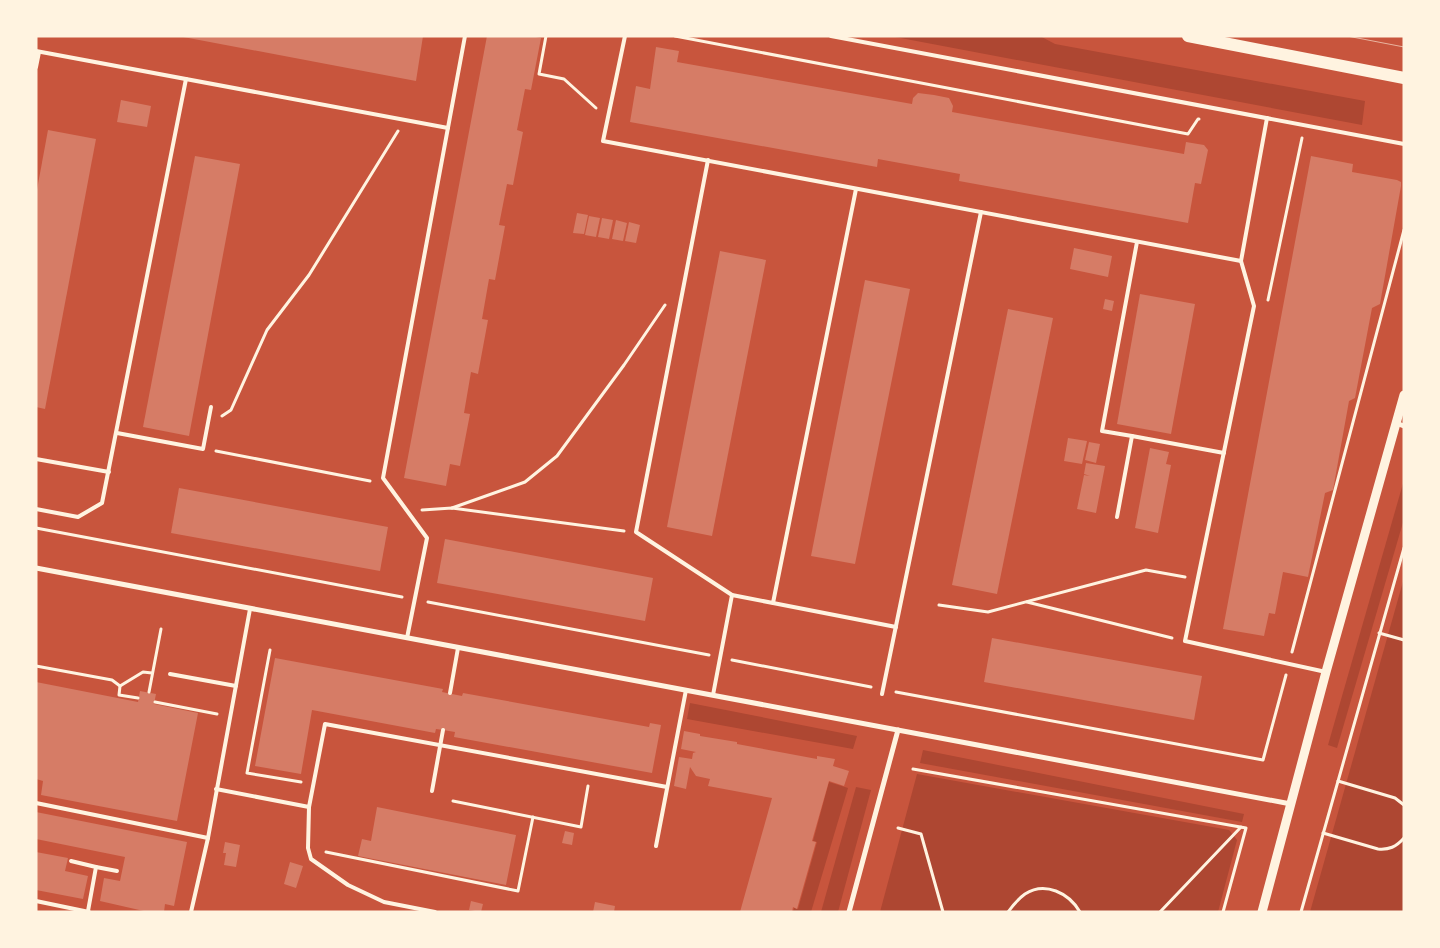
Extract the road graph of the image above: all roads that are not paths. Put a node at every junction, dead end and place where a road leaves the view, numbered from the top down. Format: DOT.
graph roads {
  1 [pos="465,36"];
  2 [pos="625,36"];
  3 [pos="832,36"];
  4 [pos="1188,36"];
  5 [pos="38,52"];
  6 [pos="36,67"];
  7 [pos="1404,78"];
  8 [pos="186,79"];
  9 [pos="1267,118"];
  10 [pos="448,128"];
  11 [pos="1404,144"];
  12 [pos="708,160"];
  13 [pos="856,189"];
  14 [pos="980,212"];
  15 [pos="1137,242"];
  16 [pos="1241,261"];
  17 [pos="1404,395"];
  18 [pos="211,407"];
  19 [pos="1400,425"];
  20 [pos="116,434"];
  21 [pos="1132,436"];
  22 [pos="1224,453"];
  23 [pos="36,459"];
  24 [pos="108,472"];
  25 [pos="36,509"];
  26 [pos="1117,517"];
  27 [pos="36,568"];
  28 [pos="732,595"];
  29 [pos="773,603"];
  30 [pos="250,608"];
  31 [pos="896,627"];
  32 [pos="408,638"];
  33 [pos="458,648"];
  34 [pos="1326,672"];
  35 [pos="170,674"];
  36 [pos="236,686"];
  37 [pos="686,690"];
  38 [pos="450,693"];
  39 [pos="882,694"];
  40 [pos="713,695"];
  41 [pos="443,730"];
  42 [pos="898,730"];
  43 [pos="440,746"];
  44 [pos="667,787"];
  45 [pos="216,789"];
  46 [pos="432,791"];
  47 [pos="36,803"];
  48 [pos="1291,804"];
  49 [pos="309,807"];
  50 [pos="208,838"];
  51 [pos="656,846"];
  52 [pos="71,861"];
  53 [pos="96,866"];
  54 [pos="117,871"];
  55 [pos="36,901"];
  56 [pos="89,912"];
  57 [pos="191,912"];
  58 [pos="435,912"];
  59 [pos="849,912"];
  60 [pos="1262,912"];
  1 -- 10 [label="lane"];
  2 -- 12 [label="lane"];
  3 -- 9 [label="lane"];
  4 -- 7 [label="main road"];
  5 -- 6 [label="lane"];
  5 -- 8 [label="lane"];
  8 -- 10 [label="lane"];
  8 -- 20 [label="lane"];
  9 -- 11 [label="lane"];
  9 -- 16 [label="lane"];
  10 -- 32 [label="lane"];
  12 -- 13 [label="lane"];
  12 -- 28 [label="lane"];
  13 -- 14 [label="lane"];
  13 -- 29 [label="lane"];
  14 -- 15 [label="lane"];
  14 -- 31 [label="lane"];
  15 -- 16 [label="lane"];
  15 -- 21 [label="lane"];
  16 -- 22 [label="lane"];
  17 -- 19 [label="street"];
  18 -- 20 [label="lane"];
  19 -- 34 [label="street"];
  20 -- 24 [label="lane"];
  21 -- 22 [label="lane"];
  21 -- 26 [label="lane"];
  22 -- 34 [label="lane"];
  23 -- 24 [label="lane"];
  24 -- 25 [label="lane"];
  27 -- 30 [label="street"];
  28 -- 29 [label="lane"];
  28 -- 40 [label="lane"];
  29 -- 31 [label="lane"];
  30 -- 32 [label="street"];
  30 -- 36 [label="lane"];
  31 -- 39 [label="lane"];
  32 -- 33 [label="street"];
  33 -- 37 [label="street"];
  33 -- 38 [label="lane"];
  34 -- 48 [label="street"];
  35 -- 36 [label="lane"];
  36 -- 45 [label="lane"];
  37 -- 40 [label="street"];
  37 -- 44 [label="lane"];
  40 -- 42 [label="street"];
  41 -- 43 [label="lane"];
  42 -- 48 [label="street"];
  42 -- 59 [label="street"];
  43 -- 44 [label="lane"];
  43 -- 46 [label="lane"];
  43 -- 49 [label="lane"];
  44 -- 51 [label="lane"];
  45 -- 49 [label="lane"];
  45 -- 50 [label="lane"];
  47 -- 50 [label="lane"];
  48 -- 60 [label="street"];
  49 -- 58 [label="lane"];
  50 -- 57 [label="lane"];
  52 -- 53 [label="lane"];
  53 -- 54 [label="lane"];
  53 -- 56 [label="lane"];
  55 -- 56 [label="lane"];
}
